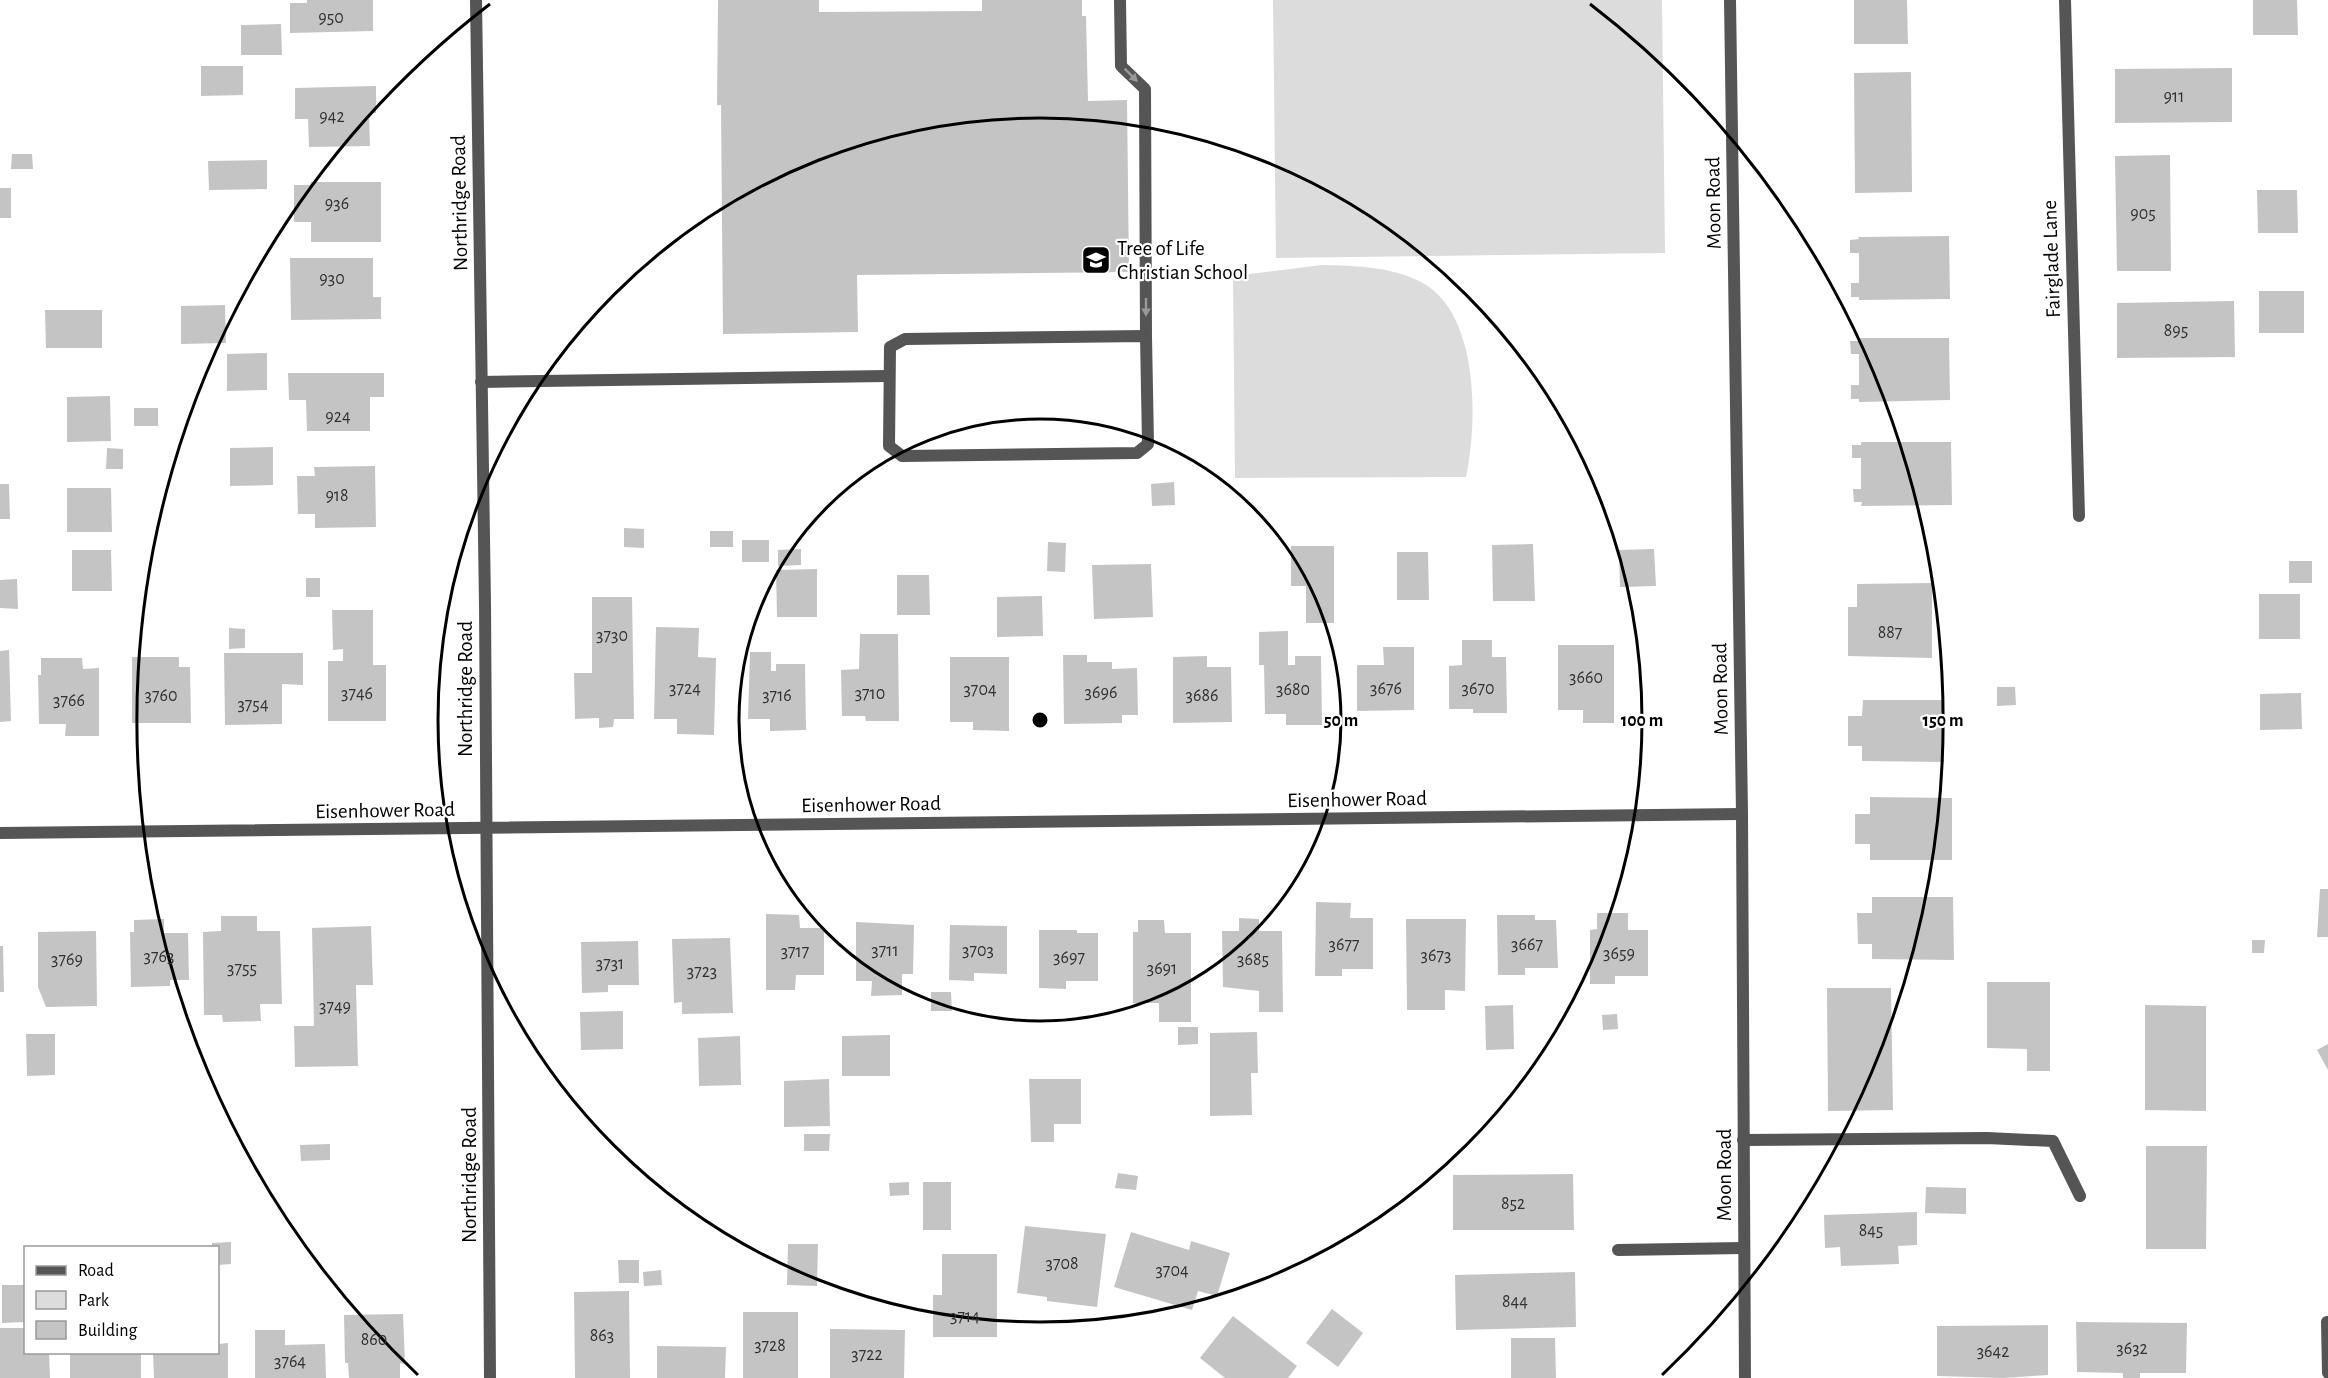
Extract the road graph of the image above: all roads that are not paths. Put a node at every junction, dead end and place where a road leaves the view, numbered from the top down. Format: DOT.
graph roads {
  1 [pos="476,0"];
  2 [pos="1120,0"];
  3 [pos="1730,0"];
  4 [pos="2065,0"];
  5 [pos="1146,336"];
  6 [pos="888,376"];
  7 [pos="481,382"];
  8 [pos="2079,516"];
  9 [pos="1742,814"];
  10 [pos="484,828"];
  11 [pos="0,833"];
  12 [pos="1743,1140"];
  13 [pos="2080,1196"];
  14 [pos="1743,1248"];
  15 [pos="1618,1250"];
  16 [pos="2327,1322"];
  17 [pos="2328,1373"];
  18 [pos="490,1378"];
  19 [pos="1745,1378"];
  1 -- 7 [label="street, Northridge Road"];
  2 -- 5 [label="street, one-way"];
  3 -- 9 [label="street, Moon Road"];
  4 -- 8 [label="street, Fairglade Lane"];
  5 -- 6 [label="street"];
  5 -- 6 [label="street"];
  6 -- 7 [label="street"];
  7 -- 10 [label="street, Northridge Road"];
  9 -- 10 [label="street, Eisenhower Road"];
  9 -- 12 [label="street, Moon Road"];
  10 -- 11 [label="street, Eisenhower Road"];
  10 -- 18 [label="street, Northridge Road"];
  12 -- 13 [label="street"];
  12 -- 14 [label="street, Moon Road"];
  14 -- 15 [label="street"];
  14 -- 19 [label="street, Moon Road"];
  16 -- 17 [label="street"];
}
